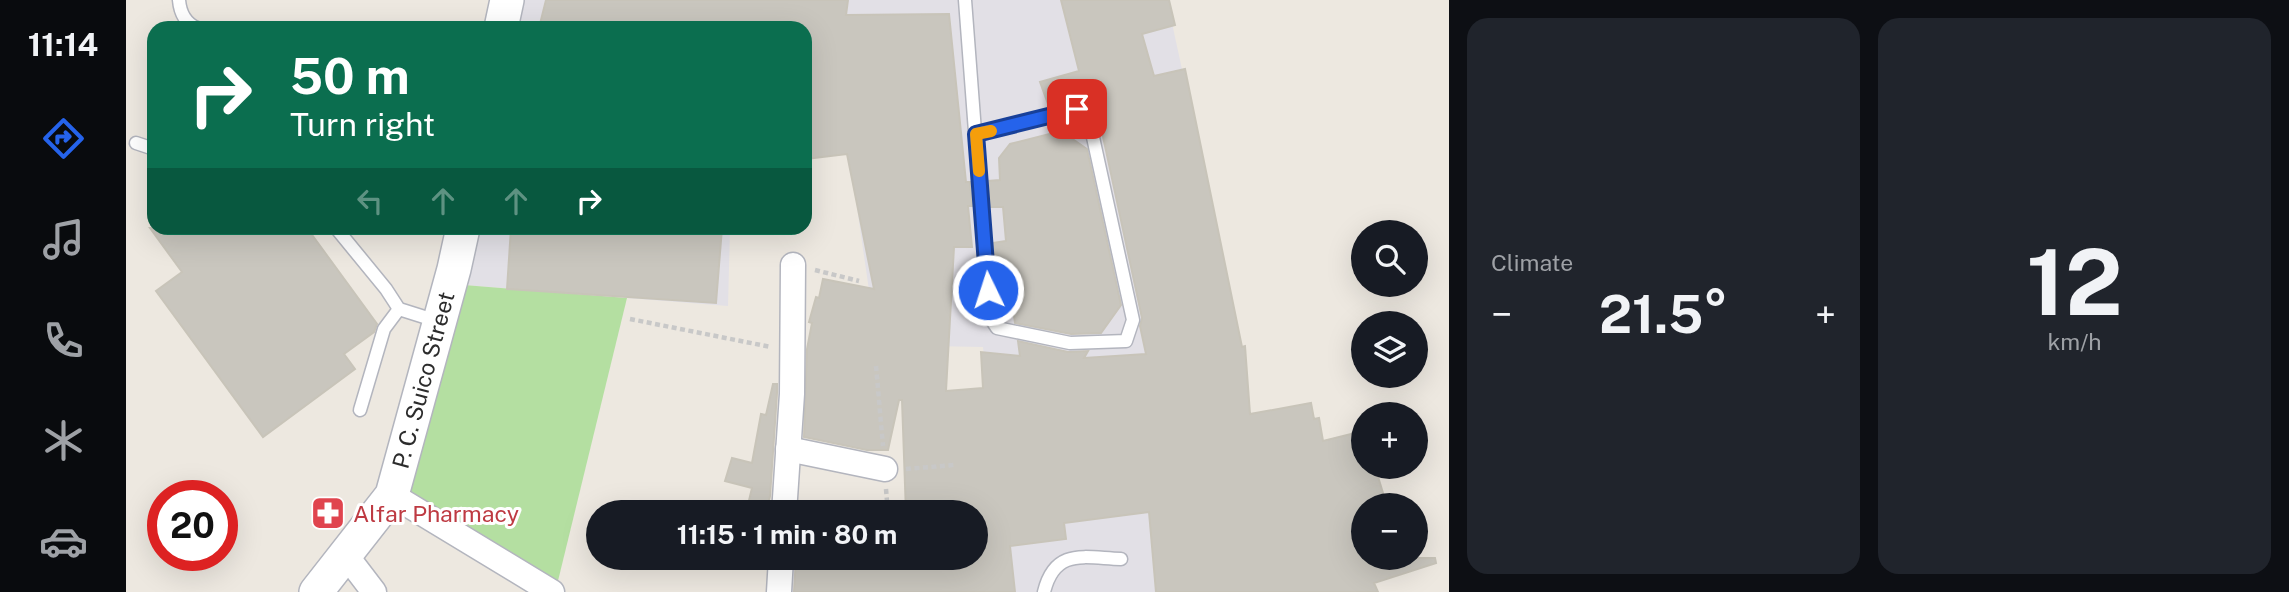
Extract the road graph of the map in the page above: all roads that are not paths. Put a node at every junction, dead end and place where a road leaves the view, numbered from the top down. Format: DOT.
graph roads {
  1 [pos="179,0"];
  2 [pos="506,0"];
  3 [pos="965,0"];
  4 [pos="188,21"];
  5 [pos="502,21"];
  6 [pos="976,134"];
  7 [pos="136,143"];
  8 [pos="147,147"];
  9 [pos="343,235"];
  10 [pos="461,235"];
  11 [pos="793,265"];
  12 [pos="399,309"];
  13 [pos="439,322"];
  14 [pos="360,410"];
  15 [pos="788,449"];
  16 [pos="885,469"];
  17 [pos="392,495"];
  18 [pos="785,500"];
  19 [pos="345,554"];
  20 [pos="1121,559"];
  21 [pos="780,570"];
  22 [pos="316,592"];
  23 [pos="374,592"];
  24 [pos="552,592"];
  25 [pos="779,592"];
  26 [pos="1044,592"];
  1 -- 4 [label="lane"];
  2 -- 5 [label="street"];
  3 -- 6 [label="lane"];
  6 -- 6 [label="lane"];
  7 -- 8 [label="lane"];
  9 -- 12 [label="lane"];
  10 -- 13 [label="street, P. C. Suico Street"];
  11 -- 15 [label="street"];
  12 -- 13 [label="lane"];
  12 -- 14 [label="lane"];
  13 -- 17 [label="street, P. C. Suico Street"];
  15 -- 16 [label="street"];
  15 -- 18 [label="street"];
  17 -- 19 [label="street, P. C. Suico Street"];
  17 -- 24 [label="street"];
  19 -- 22 [label="street, P. C. Suico Street"];
  19 -- 23 [label="street"];
  20 -- 26 [label="lane"];
  21 -- 25 [label="street"];
}
